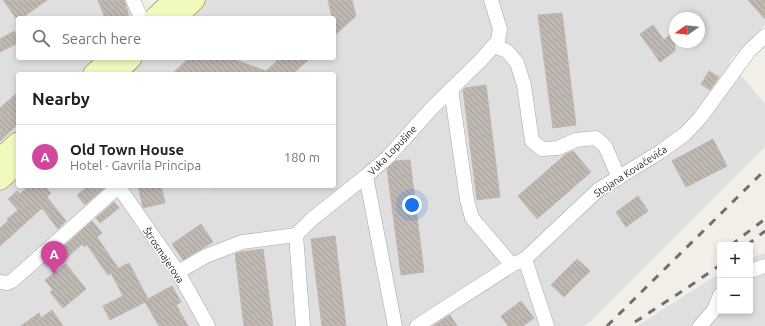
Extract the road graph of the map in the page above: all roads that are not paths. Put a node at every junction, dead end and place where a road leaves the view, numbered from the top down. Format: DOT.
graph roads {
  1 [pos="133,0"];
  2 [pos="173,0"];
  3 [pos="195,0"];
  4 [pos="491,0"];
  5 [pos="140,16"];
  6 [pos="156,16"];
  7 [pos="178,16"];
  8 [pos="765,36"];
  9 [pos="493,46"];
  10 [pos="109,60"];
  11 [pos="130,60"];
  12 [pos="95,72"];
  13 [pos="117,72"];
  14 [pos="451,89"];
  15 [pos="16,144"];
  16 [pos="0,158"];
  17 [pos="16,166"];
  18 [pos="366,176"];
  19 [pos="619,178"];
  20 [pos="0,180"];
  21 [pos="116,188"];
  22 [pos="119,188"];
  23 [pos="296,235"];
  24 [pos="519,262"];
  25 [pos="765,266"];
  26 [pos="753,271"];
  27 [pos="178,272"];
  28 [pos="0,282"];
  29 [pos="717,303"];
  30 [pos="208,326"];
  31 [pos="303,326"];
  32 [pos="395,326"];
  33 [pos="417,326"];
  34 [pos="547,326"];
  35 [pos="700,326"];
  1 -- 5 [label="street"];
  2 -- 6 [label="main road"];
  3 -- 7 [label="main road"];
  4 -- 9 [label="street, Vuka Lopušine"];
  8 -- 19 [label="street, Stojana Kovačevića"];
  9 -- 14 [label="street, Vuka Lopušine"];
  9 -- 19 [label="street"];
  10 -- 12 [label="main road"];
  11 -- 13 [label="main road"];
  14 -- 18 [label="street, Vuka Lopušine"];
  14 -- 24 [label="street"];
  15 -- 16 [label="main road"];
  17 -- 20 [label="main road"];
  18 -- 23 [label="street, Vuka Lopušine"];
  18 -- 32 [label="street"];
  19 -- 24 [label="street, Stojana Kovačevića"];
  21 -- 28 [label="street"];
  22 -- 27 [label="street, Štrosmajerova"];
  23 -- 27 [label="street"];
  23 -- 31 [label="street"];
  24 -- 33 [label="street, Stojana Kovačevića"];
  24 -- 34 [label="street"];
  25 -- 26 [label="street"];
  27 -- 30 [label="street, Štrosmajerova"];
  29 -- 35 [label="street"];
}
